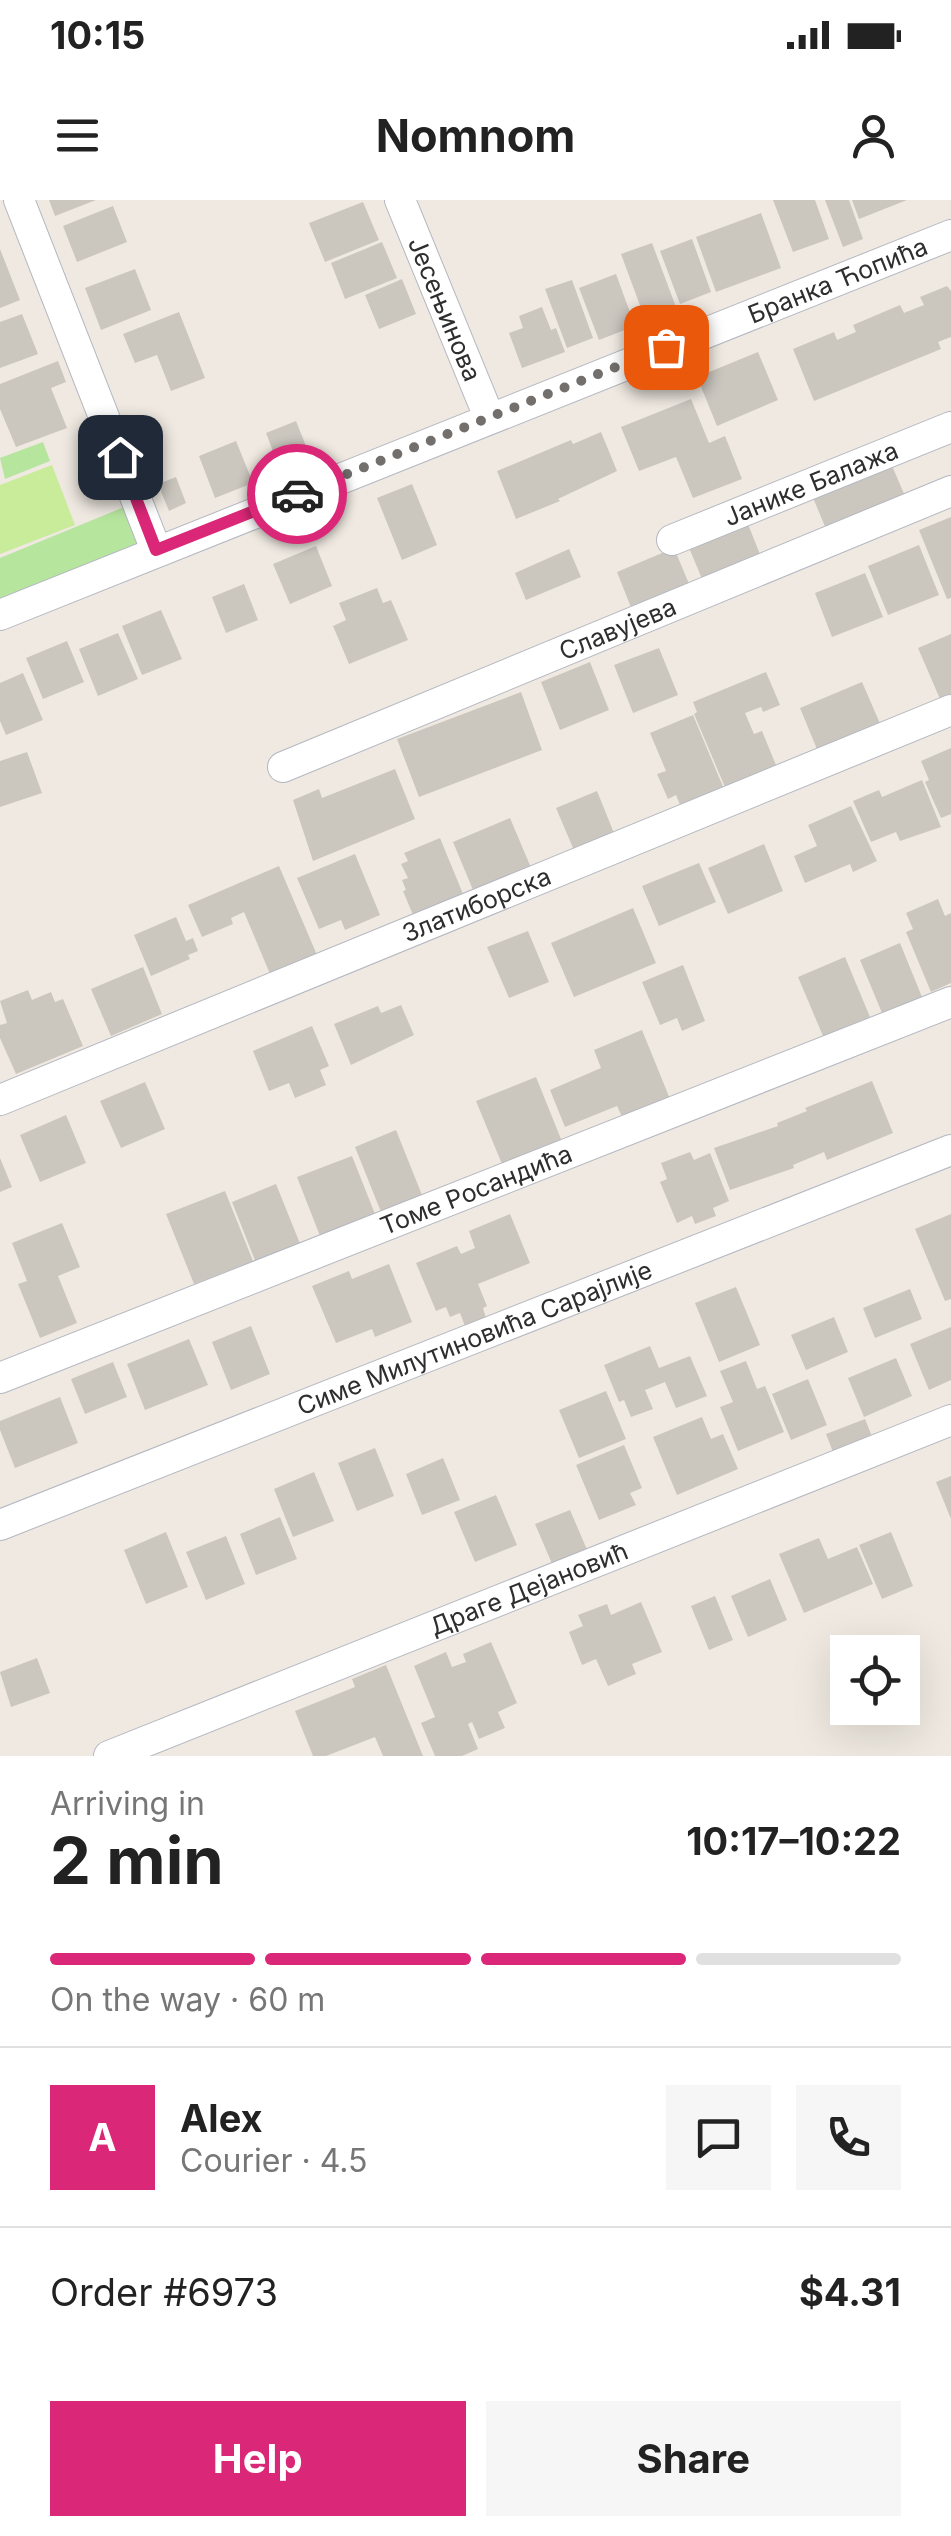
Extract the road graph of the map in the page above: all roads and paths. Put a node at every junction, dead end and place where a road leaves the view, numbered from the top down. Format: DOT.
graph roads {
  1 [pos="19,200"];
  2 [pos="400,200"];
  3 [pos="951,236"];
  4 [pos="489,417"];
  5 [pos="951,427"];
  6 [pos="951,491"];
  7 [pos="672,540"];
  8 [pos="156,550"];
  9 [pos="0,615"];
  10 [pos="951,710"];
  11 [pos="284,766"];
  12 [pos="951,1002"];
  13 [pos="0,1100"];
  14 [pos="951,1150"];
  15 [pos="0,1378"];
  16 [pos="951,1420"];
  17 [pos="0,1525"];
  18 [pos="110,1756"];
  1 -- 8 [label="street"];
  2 -- 4 [label="street, Јесењинова"];
  3 -- 4 [label="street, Бранка Ћопића"];
  4 -- 8 [label="street, Бранка Ћопића"];
  5 -- 7 [label="street, Јанике Балажа"];
  6 -- 11 [label="street, Славујева"];
  8 -- 9 [label="street, Бранка Ћопића"];
  10 -- 13 [label="street, Златиборска"];
  12 -- 15 [label="street, Томе Росандића"];
  14 -- 17 [label="street, Симе Милутиновића Сарајлије"];
  16 -- 18 [label="street, Драге Дејановић"];
}
